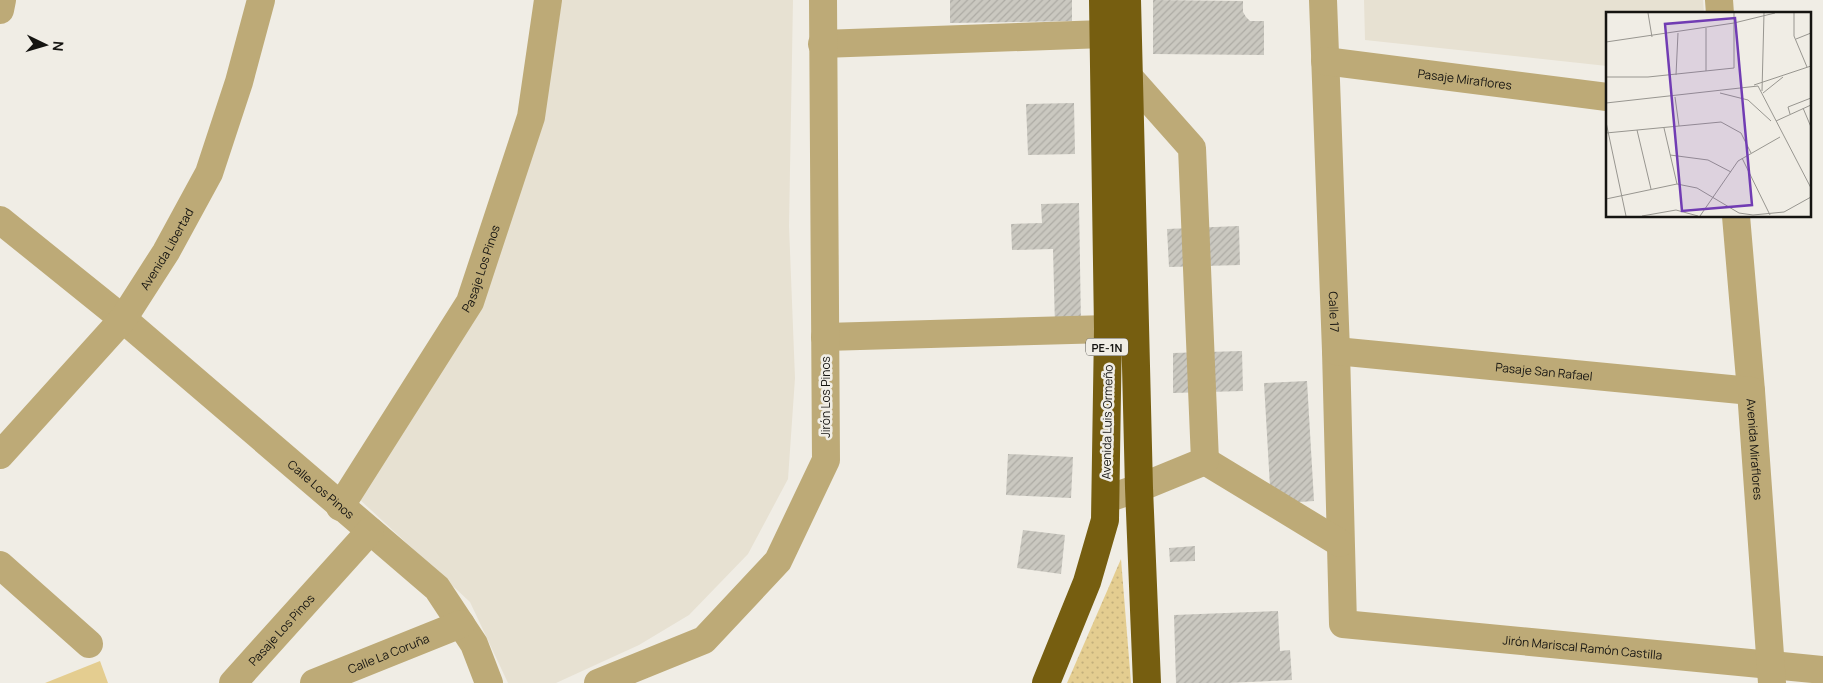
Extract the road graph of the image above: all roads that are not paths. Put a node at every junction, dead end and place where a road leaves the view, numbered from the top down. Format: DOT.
graph roads {
  1 [pos="2,0"];
  2 [pos="261,0"];
  3 [pos="548,0"];
  4 [pos="823,0"];
  5 [pos="1103,0"];
  6 [pos="1127,0"];
  7 [pos="1323,0"];
  8 [pos="0,10"];
  9 [pos="1104,34"];
  10 [pos="822,44"];
  11 [pos="1325,61"];
  12 [pos="1117,77"];
  13 [pos="1606,97"];
  14 [pos="1736,218"];
  15 [pos="0,220"];
  16 [pos="123,319"];
  17 [pos="1108,329"];
  18 [pos="825,336"];
  19 [pos="1336,351"];
  20 [pos="1751,391"];
  21 [pos="0,455"];
  22 [pos="1205,461"];
  23 [pos="1139,488"];
  24 [pos="1106,499"];
  25 [pos="340,506"];
  26 [pos="370,531"];
  27 [pos="1340,543"];
  28 [pos="0,565"];
  29 [pos="461,624"];
  30 [pos="1343,624"];
  31 [pos="89,644"];
  32 [pos="1823,670"];
  33 [pos="1771,675"];
  34 [pos="234,683"];
  35 [pos="314,683"];
  36 [pos="490,683"];
  37 [pos="598,683"];
  38 [pos="1046,683"];
  39 [pos="1147,683"];
  1 -- 8 [label="street"];
  2 -- 16 [label="street, Avenida Libertad"];
  3 -- 25 [label="street, Pasaje Los Pinos"];
  4 -- 10 [label="street, Jirón Los Pinos"];
  5 -- 9 [label="highway, Avenida Luis Ormeño / PE-1N"];
  6 -- 12 [label="highway, Avenida Luis Ormeño / PE-1N"];
  7 -- 11 [label="street, Calle 17"];
  9 -- 10 [label="street"];
  9 -- 12 [label="highway, Avenida Luis Ormeño / PE-1N"];
  10 -- 18 [label="street, Jirón Los Pinos"];
  11 -- 13 [label="street, Pasaje Miraflores"];
  11 -- 19 [label="street, Calle 17"];
  12 -- 17 [label="highway, Avenida Luis Ormeño / PE-1N"];
  12 -- 22 [label="street"];
  12 -- 23 [label="highway, Avenida Luis Ormeño / PE-1N"];
  14 -- 20 [label="street, Avenida Miraflores"];
  15 -- 16 [label="street, Calle Los Pinos"];
  16 -- 21 [label="street, Avenida Libertad"];
  16 -- 25 [label="street, Calle Los Pinos"];
  17 -- 18 [label="street"];
  17 -- 24 [label="highway, Avenida Luis Ormeño / PE-1N"];
  18 -- 37 [label="street, Jirón Los Pinos"];
  19 -- 20 [label="street, Pasaje San Rafael"];
  19 -- 27 [label="street, Calle 17"];
  20 -- 33 [label="street, Avenida Miraflores"];
  22 -- 23 [label="street"];
  22 -- 27 [label="street"];
  23 -- 24 [label="street"];
  23 -- 39 [label="highway, Avenida Luis Ormeño / PE-1N"];
  24 -- 38 [label="highway, Avenida Luis Ormeño / PE-1N"];
  25 -- 26 [label="street, Calle Los Pinos"];
  26 -- 29 [label="street, Calle Los Pinos"];
  26 -- 34 [label="street, Pasaje Los Pinos"];
  27 -- 30 [label="street, Calle 17"];
  28 -- 31 [label="street"];
  29 -- 35 [label="street, Calle La Coruña"];
  29 -- 36 [label="street, Calle Los Pinos"];
  30 -- 33 [label="street, Jirón Mariscal Ramón Castilla"];
  32 -- 33 [label="street, Jirón Mariscal Ramón Castilla"];
}
